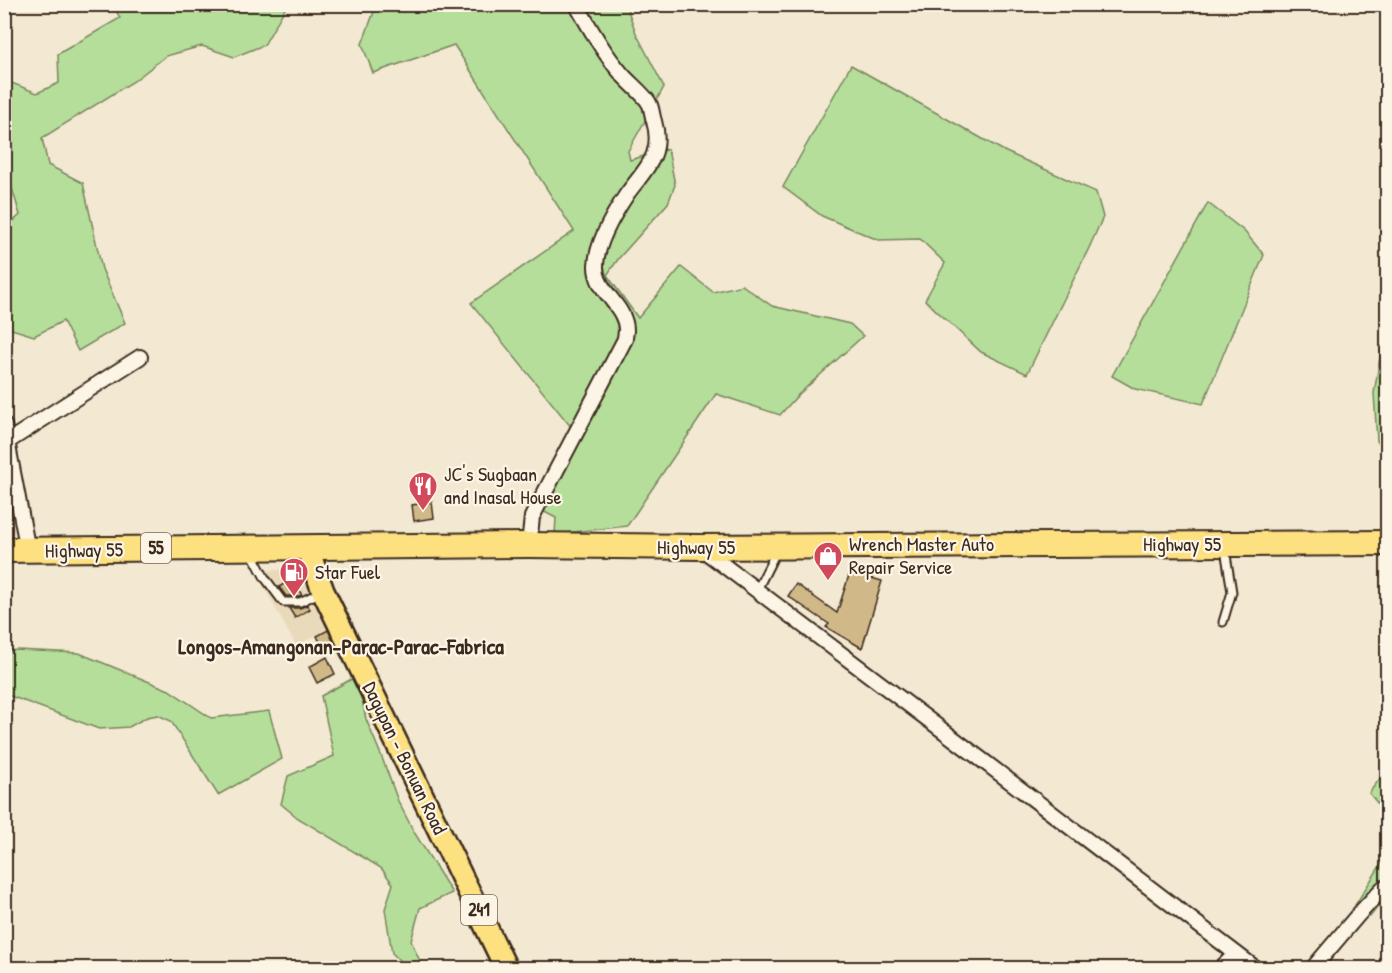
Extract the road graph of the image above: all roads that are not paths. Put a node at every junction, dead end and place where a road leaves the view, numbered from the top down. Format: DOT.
graph roads {
  1 [pos="576,4"];
  2 [pos="140,357"];
  3 [pos="4,425"];
  4 [pos="8,442"];
  5 [pos="530,531"];
  6 [pos="1223,543"];
  7 [pos="1388,543"];
  8 [pos="248,547"];
  9 [pos="307,547"];
  10 [pos="700,547"];
  11 [pos="779,547"];
  12 [pos="16,550"];
  13 [pos="757,590"];
  14 [pos="323,591"];
  15 [pos="1223,622"];
  16 [pos="1383,888"];
  17 [pos="1236,954"];
  18 [pos="506,969"];
  19 [pos="1221,969"];
  20 [pos="1255,969"];
  21 [pos="1313,969"];
  1 -- 5 [label="street"];
  2 -- 4 [label="street"];
  3 -- 4 [label="street"];
  4 -- 12 [label="street"];
  5 -- 9 [label="highway, Highway 55 / 55"];
  5 -- 10 [label="highway, Highway 55 / 55"];
  6 -- 7 [label="highway, Highway 55 / 55"];
  6 -- 11 [label="highway, Highway 55 / 55"];
  6 -- 15 [label="lane"];
  8 -- 9 [label="highway, Highway 55 / 55"];
  8 -- 12 [label="highway, Highway 55 / 55"];
  8 -- 14 [label="lane"];
  9 -- 14 [label="main road, Dagupan - Bonuan Road / 241"];
  10 -- 11 [label="highway, Highway 55 / 55"];
  10 -- 13 [label="street"];
  11 -- 13 [label="lane"];
  13 -- 17 [label="street"];
  14 -- 18 [label="main road, Dagupan - Bonuan Road / 241"];
  16 -- 21 [label="street"];
  17 -- 19 [label="street"];
  17 -- 20 [label="street"];
}
